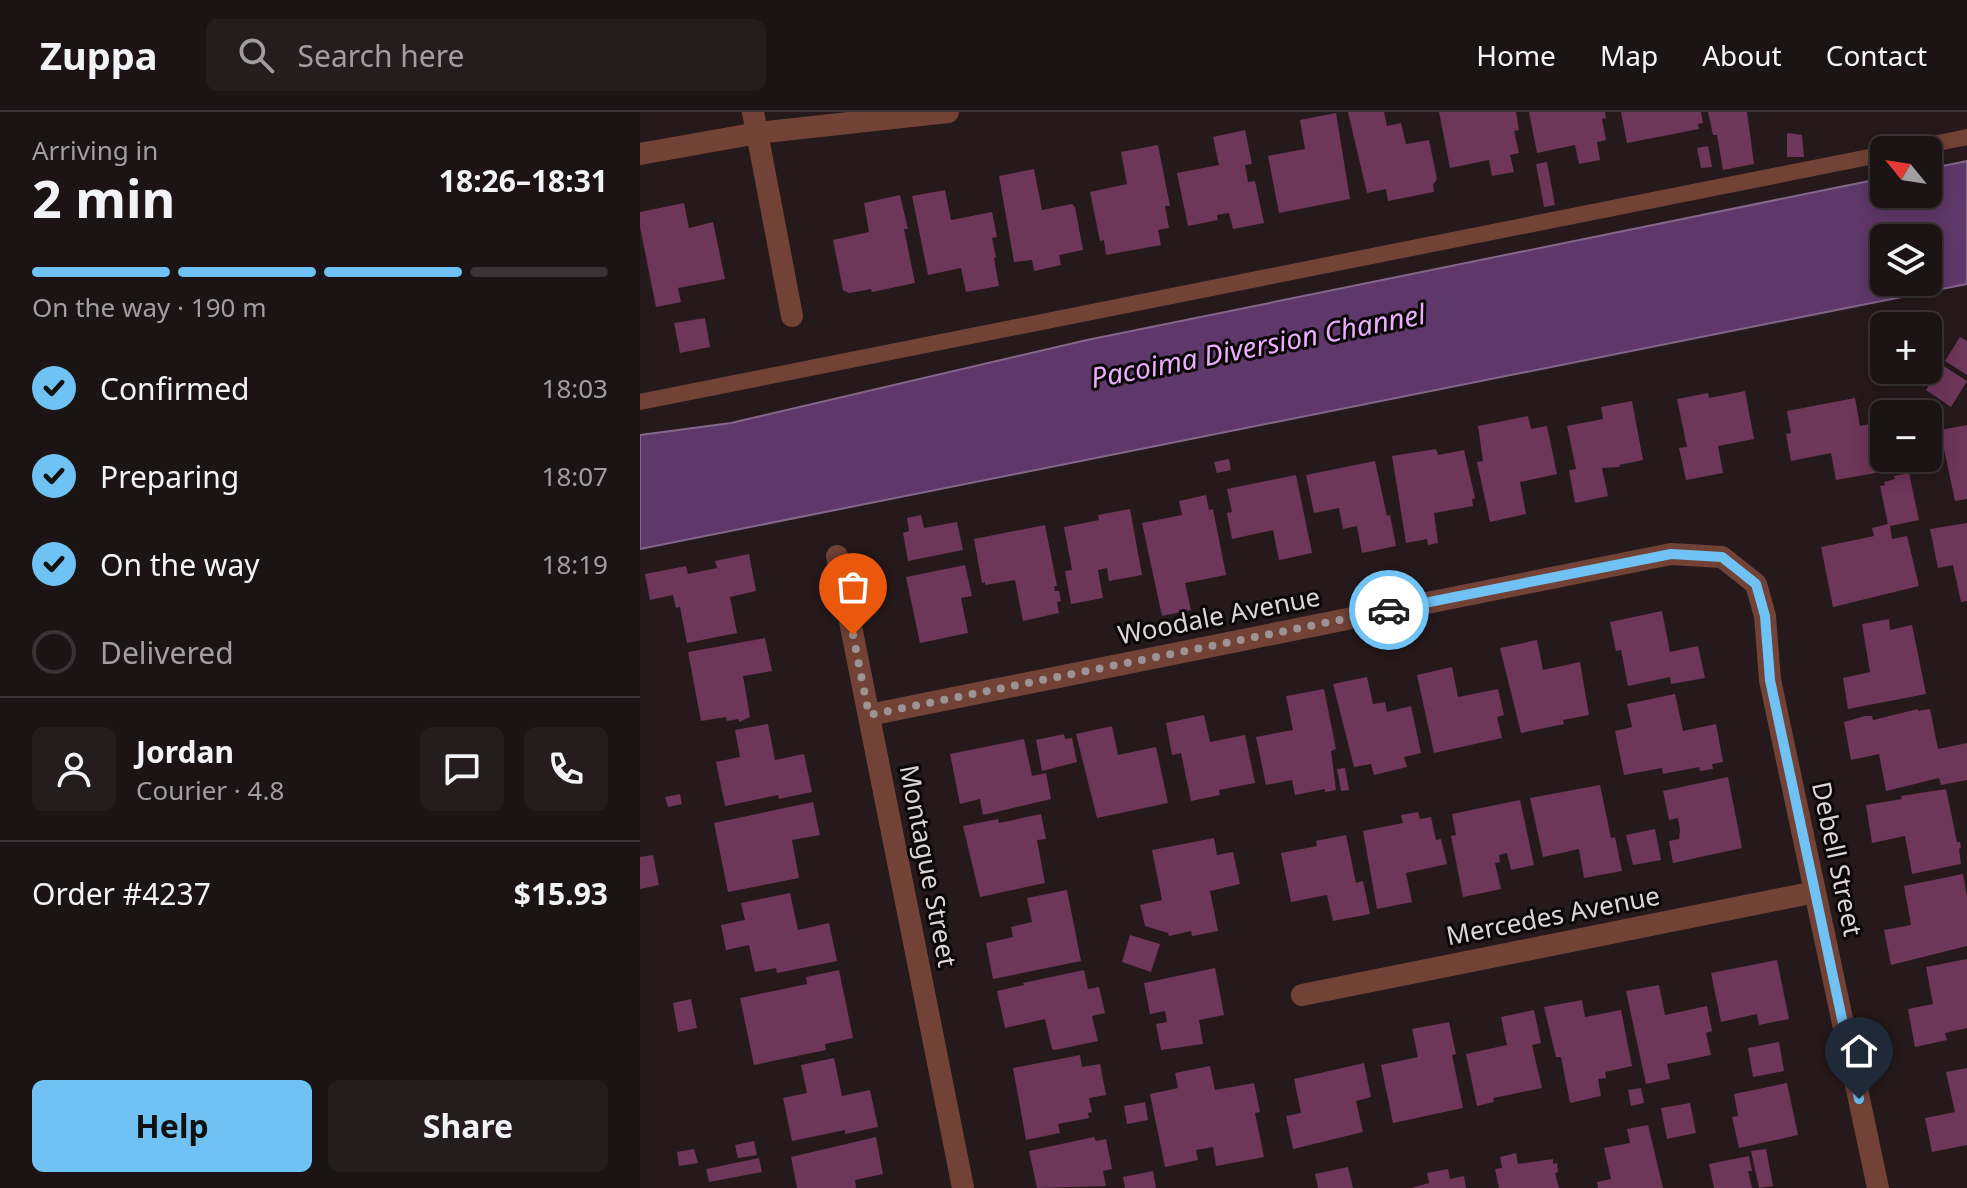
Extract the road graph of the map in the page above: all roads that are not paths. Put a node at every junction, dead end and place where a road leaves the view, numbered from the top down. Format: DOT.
graph roads {
  1 [pos="948,112"];
  2 [pos="756,122"];
  3 [pos="1967,137"];
  4 [pos="1942,142"];
  5 [pos="640,154"];
  6 [pos="1870,157"];
  7 [pos="792,316"];
  8 [pos="640,402"];
  9 [pos="837,556"];
  10 [pos="1722,557"];
  11 [pos="869,715"];
  12 [pos="1815,892"];
  13 [pos="1302,995"];
  14 [pos="963,1188"];
  15 [pos="1878,1188"];
  1 -- 2 [label="street"];
  2 -- 5 [label="street"];
  2 -- 7 [label="street"];
  3 -- 4 [label="lane"];
  6 -- 8 [label="lane"];
  9 -- 11 [label="street, Montague Street"];
  10 -- 11 [label="street, Woodale Avenue"];
  10 -- 12 [label="street, Debell Street"];
  11 -- 14 [label="street, Montague Street"];
  12 -- 13 [label="street, Mercedes Avenue"];
  12 -- 15 [label="street, Debell Street"];
}
